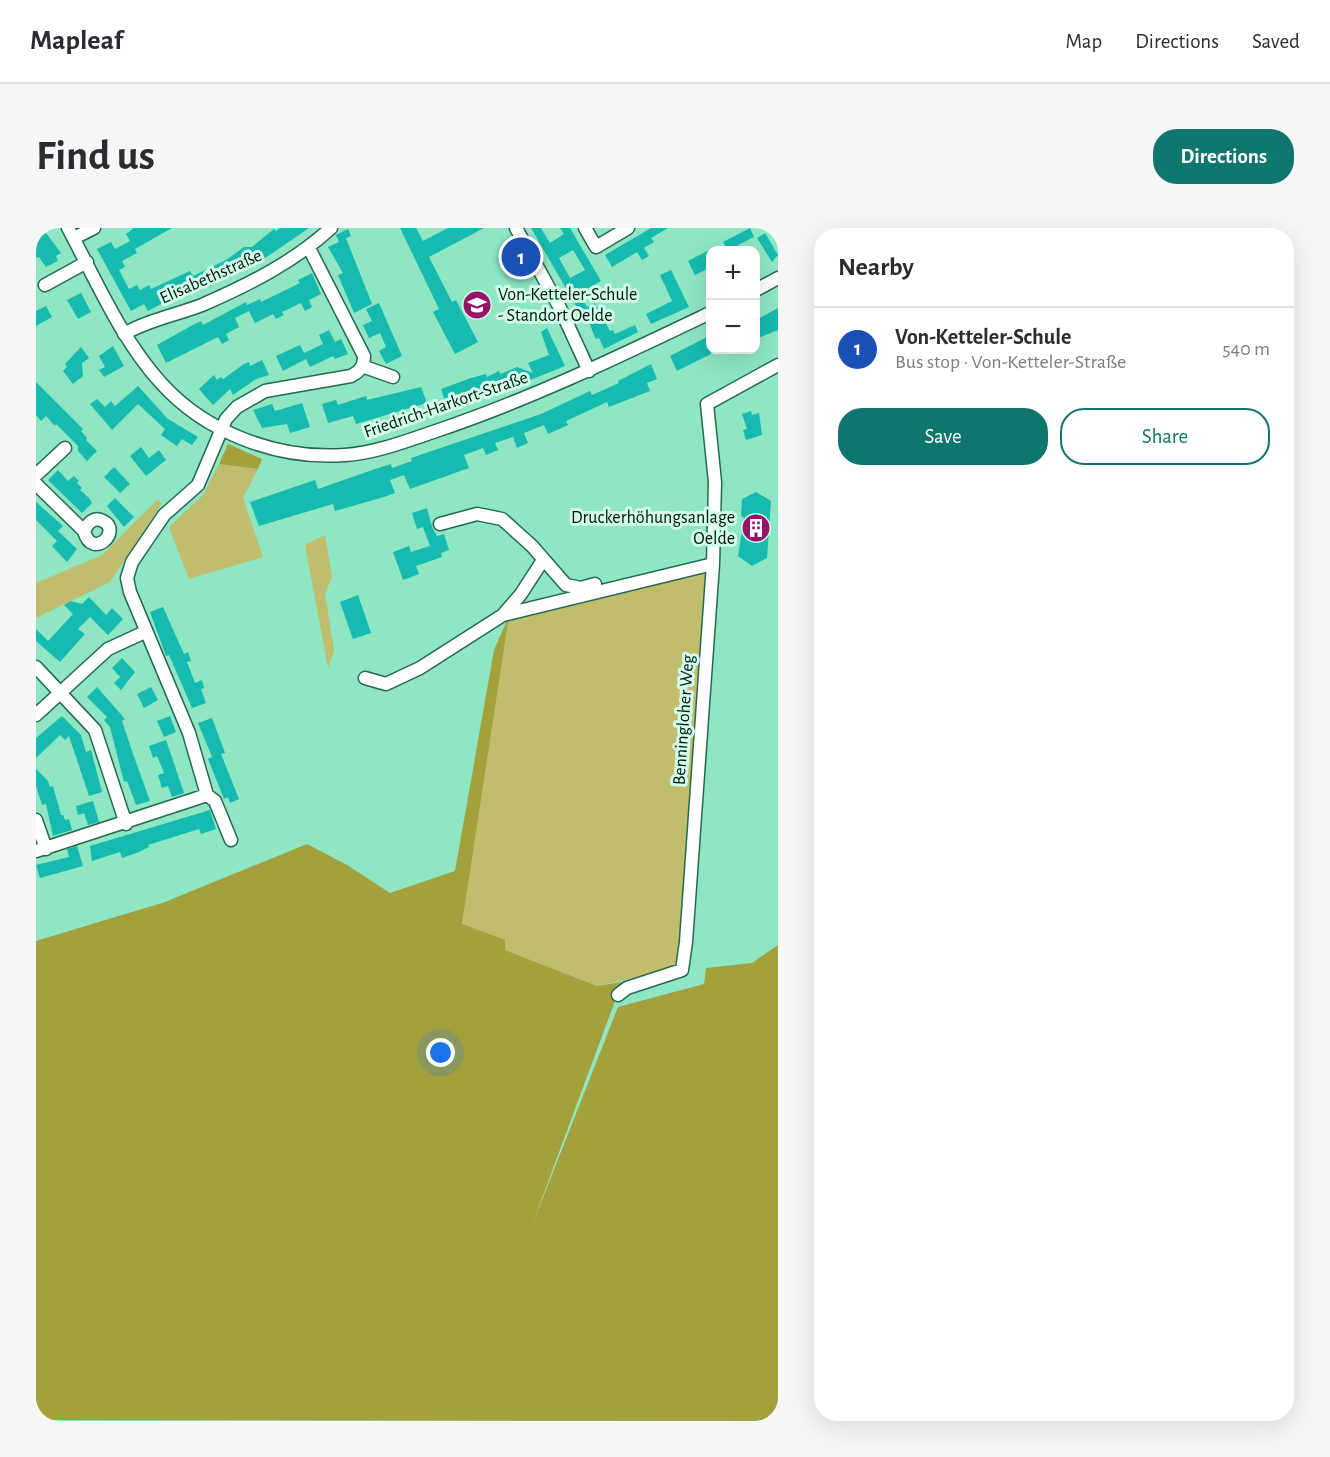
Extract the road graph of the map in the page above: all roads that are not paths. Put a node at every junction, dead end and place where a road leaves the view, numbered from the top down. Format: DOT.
graph roads {
  1 [pos="94,228"];
  2 [pos="331,228"];
  3 [pos="516,228"];
  4 [pos="585,228"];
  5 [pos="628,228"];
  6 [pos="71,233"];
  7 [pos="309,248"];
  8 [pos="87,262"];
  9 [pos="778,278"];
  10 [pos="45,285"];
  11 [pos="760,288"];
  12 [pos="706,315"];
  13 [pos="124,334"];
  14 [pos="778,364"];
  15 [pos="362,366"];
  16 [pos="589,371"];
  17 [pos="393,377"];
  18 [pos="222,429"];
  19 [pos="64,448"];
  20 [pos="36,475"];
  21 [pos="36,484"];
  22 [pos="440,524"];
  23 [pos="84,531"];
  24 [pos="543,560"];
  25 [pos="713,560"];
  26 [pos="503,615"];
  27 [pos="145,632"];
  28 [pos="36,667"];
  29 [pos="365,678"];
  30 [pos="61,692"];
  31 [pos="36,716"];
  32 [pos="207,795"];
  33 [pos="36,820"];
  34 [pos="126,824"];
  35 [pos="231,840"];
  36 [pos="41,850"];
  37 [pos="618,995"];
  1 -- 6 [label="street"];
  2 -- 7 [label="street, Elisabethstraße"];
  3 -- 16 [label="street"];
  4 -- 5 [label="street"];
  6 -- 8 [label="street, Friedrich-Harkort-Straße"];
  7 -- 13 [label="street, Elisabethstraße"];
  7 -- 15 [label="street"];
  8 -- 10 [label="street"];
  8 -- 13 [label="street, Friedrich-Harkort-Straße"];
  9 -- 11 [label="street"];
  12 -- 16 [label="street, Friedrich-Harkort-Straße"];
  13 -- 18 [label="street, Friedrich-Harkort-Straße"];
  14 -- 25 [label="street, Benningloher Weg"];
  15 -- 17 [label="street"];
  15 -- 18 [label="street"];
  16 -- 18 [label="street, Friedrich-Harkort-Straße"];
  18 -- 27 [label="street"];
  19 -- 20 [label="street"];
  21 -- 23 [label="street"];
  22 -- 24 [label="street"];
  24 -- 25 [label="street"];
  24 -- 26 [label="street"];
  25 -- 26 [label="street"];
  25 -- 37 [label="street, Benningloher Weg"];
  26 -- 29 [label="street"];
  27 -- 30 [label="street"];
  27 -- 32 [label="street"];
  28 -- 30 [label="street"];
  30 -- 31 [label="street"];
  30 -- 34 [label="street"];
  32 -- 34 [label="street"];
  32 -- 35 [label="street"];
  33 -- 36 [label="street"];
  34 -- 36 [label="street"];
}
